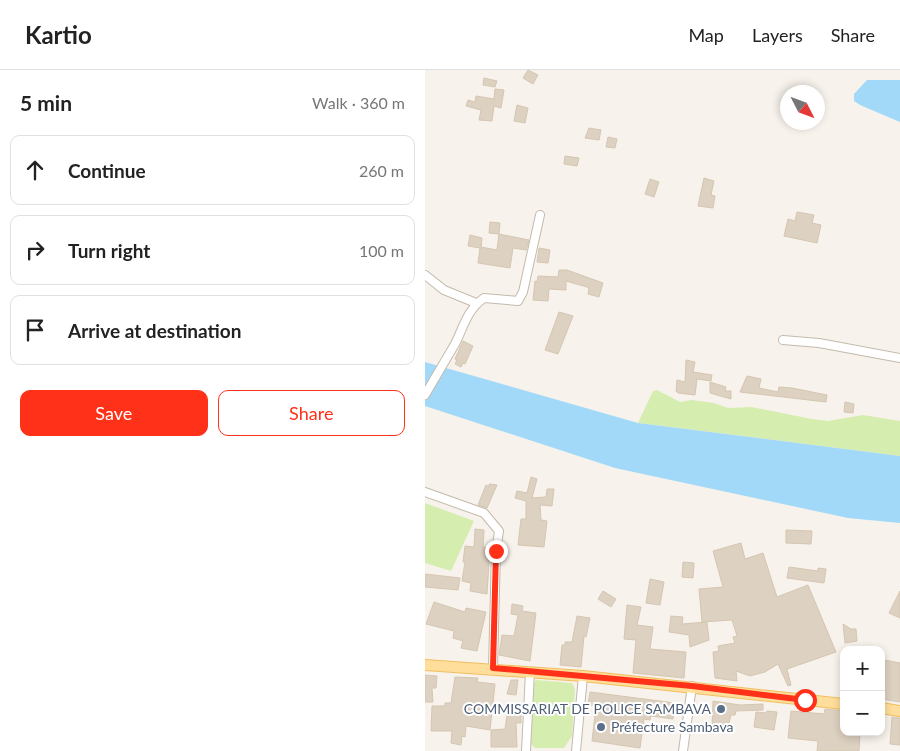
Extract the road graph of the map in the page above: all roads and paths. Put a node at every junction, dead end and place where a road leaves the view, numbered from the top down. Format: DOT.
graph roads {
  1 [pos="540,215"];
  2 [pos="425,275"];
  3 [pos="477,303"];
  4 [pos="783,340"];
  5 [pos="900,358"];
  6 [pos="425,395"];
  7 [pos="425,492"];
  8 [pos="425,665"];
  9 [pos="493,668"];
  10 [pos="530,672"];
  11 [pos="583,676"];
  12 [pos="692,686"];
  13 [pos="840,704"];
  14 [pos="885,709"];
  15 [pos="900,711"];
  16 [pos="526,751"];
  17 [pos="576,751"];
  18 [pos="683,751"];
  1 -- 3 [label="street"];
  2 -- 3 [label="street"];
  3 -- 6 [label="street"];
  4 -- 5 [label="street"];
  7 -- 9 [label="street"];
  8 -- 9 [label="main road"];
  9 -- 10 [label="main road"];
  10 -- 11 [label="main road"];
  10 -- 16 [label="street"];
  11 -- 12 [label="main road"];
  11 -- 17 [label="street"];
  12 -- 13 [label="main road"];
  12 -- 18 [label="street"];
  14 -- 15 [label="main road"];
}
